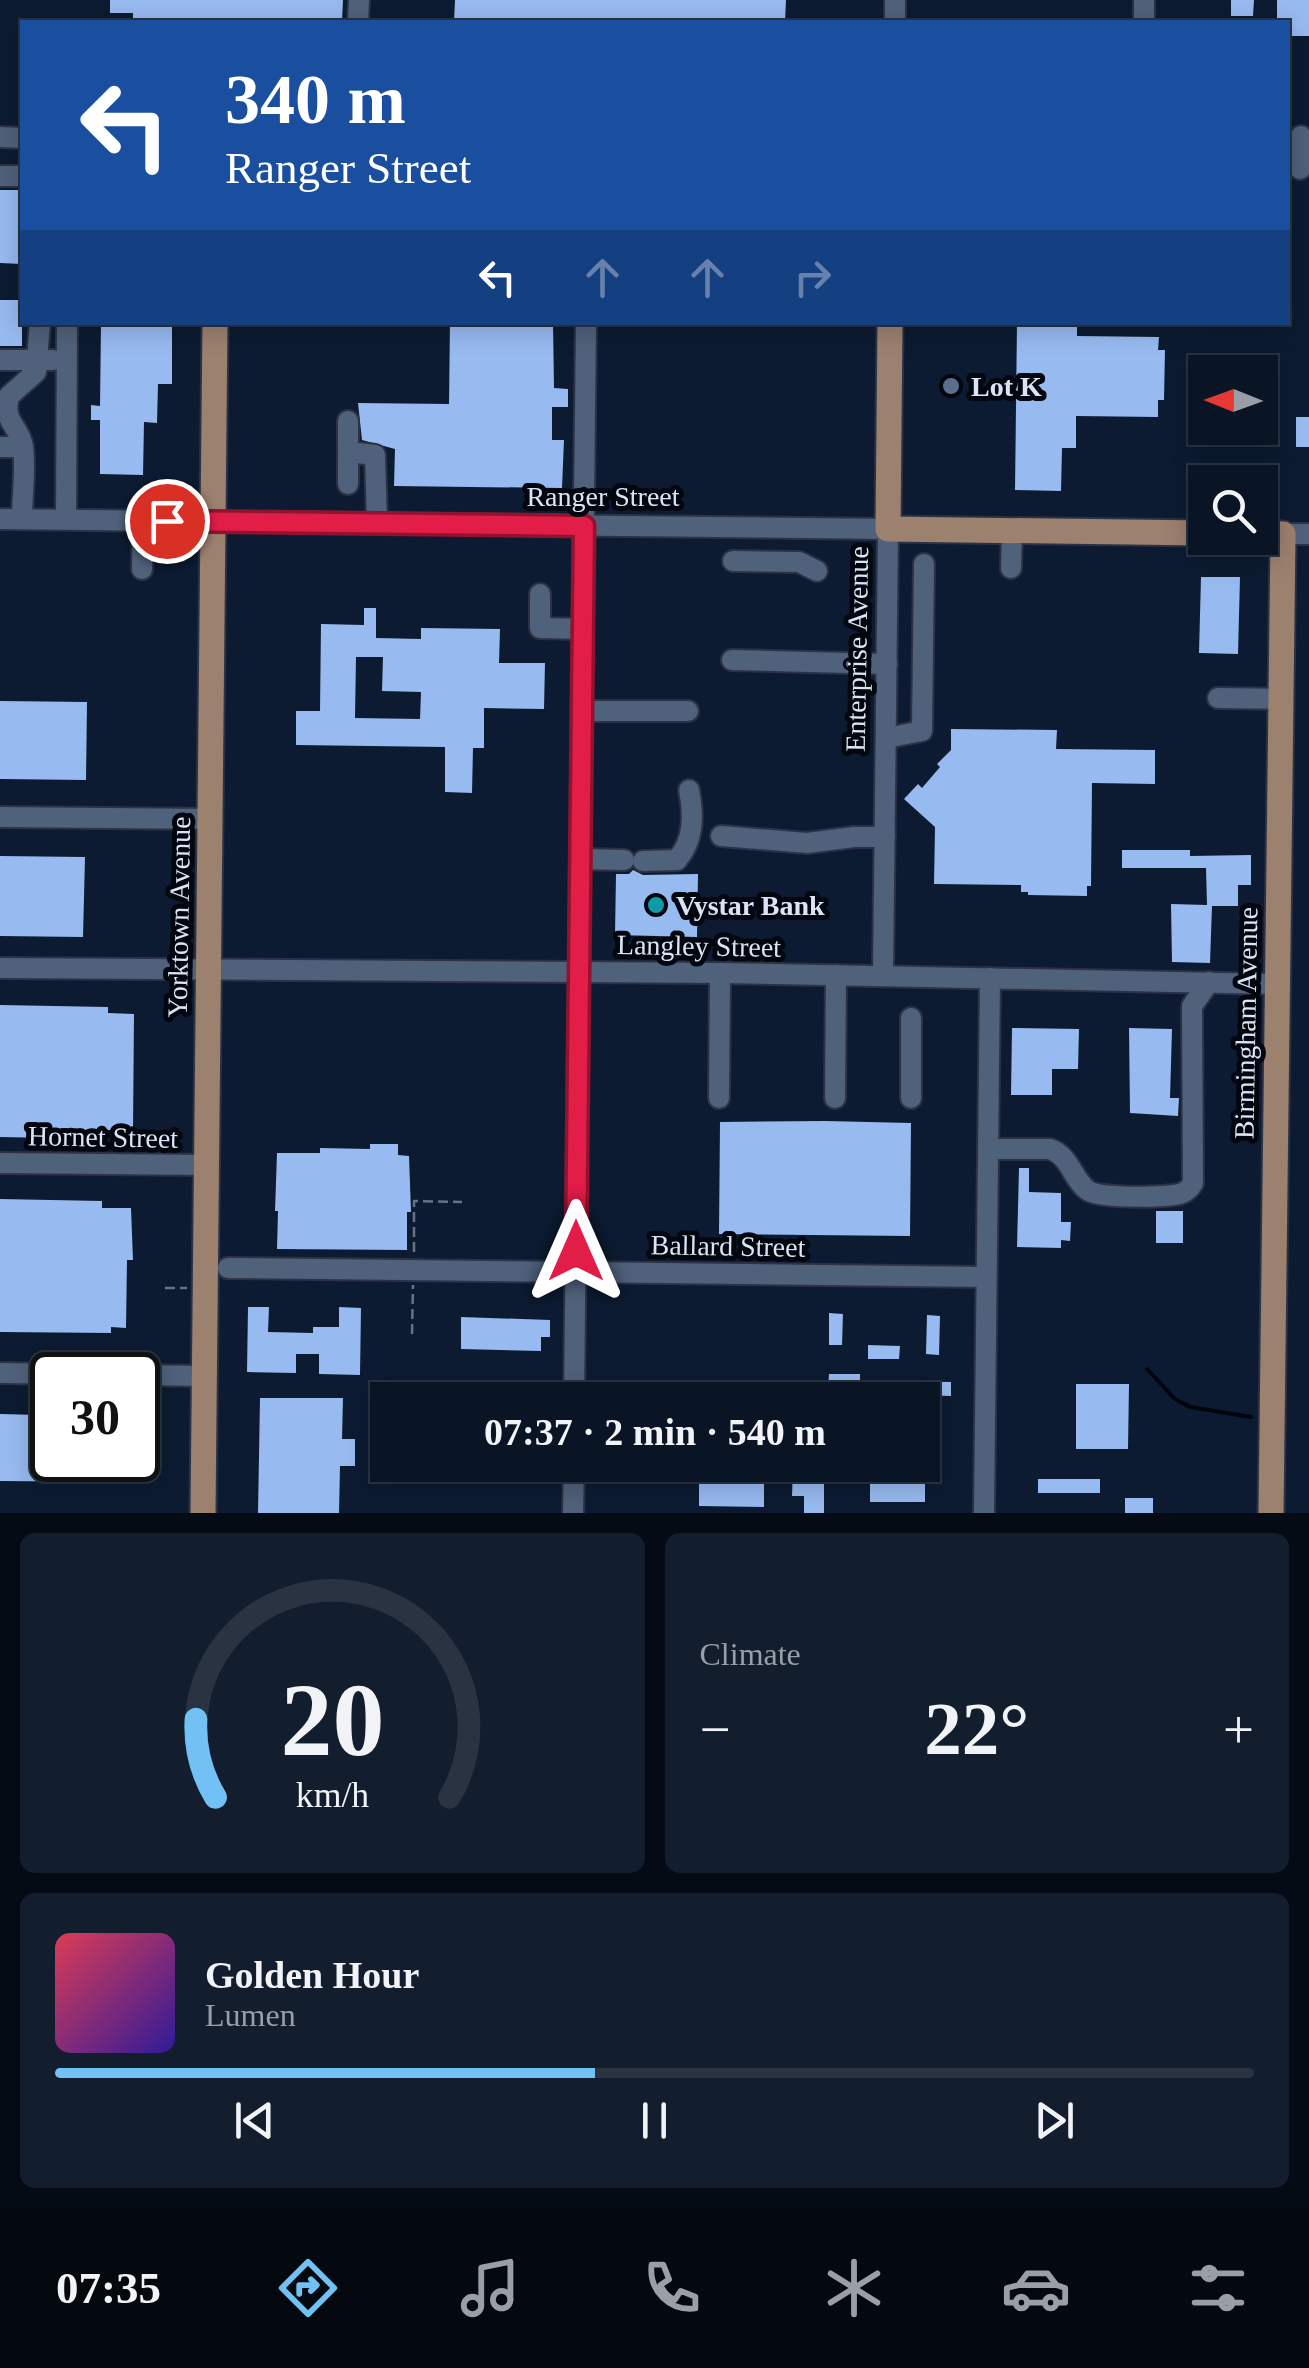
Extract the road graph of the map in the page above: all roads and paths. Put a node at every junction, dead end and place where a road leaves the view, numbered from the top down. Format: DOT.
graph roads {
  1 [pos="1299,136"];
  2 [pos="1300,169"];
  3 [pos="40,325"];
  4 [pos="67,325"];
  5 [pos="215,325"];
  6 [pos="586,325"];
  7 [pos="890,325"];
  8 [pos="0,360"];
  9 [pos="39,360"];
  10 [pos="66,360"];
  11 [pos="3,407"];
  12 [pos="348,420"];
  13 [pos="0,447"];
  14 [pos="22,447"];
  15 [pos="348,452"];
  16 [pos="348,484"];
  17 [pos="11,519"];
  18 [pos="66,520"];
  19 [pos="143,520"];
  20 [pos="212,522"];
  21 [pos="377,523"];
  22 [pos="584,526"];
  23 [pos="779,528"];
  24 [pos="888,529"];
  25 [pos="1012,529"];
  26 [pos="1188,532"];
  27 [pos="1278,534"];
  28 [pos="1309,534"];
  29 [pos="1272,555"];
  30 [pos="734,561"];
  31 [pos="776,562"];
  32 [pos="924,564"];
  33 [pos="1011,568"];
  34 [pos="142,569"];
  35 [pos="817,571"];
  36 [pos="540,594"];
  37 [pos="923,599"];
  38 [pos="887,600"];
  39 [pos="583,628"];
  40 [pos="732,660"];
  41 [pos="886,664"];
  42 [pos="1218,698"];
  43 [pos="1280,699"];
  44 [pos="582,711"];
  45 [pos="688,711"];
  46 [pos="886,738"];
  47 [pos="689,790"];
  48 [pos="0,817"];
  49 [pos="210,819"];
  50 [pos="721,836"];
  51 [pos="885,838"];
  52 [pos="580,859"];
  53 [pos="0,968"];
  54 [pos="208,969"];
  55 [pos="578,972"];
  56 [pos="720,973"];
  57 [pos="836,974"];
  58 [pos="883,976"];
  59 [pos="990,978"];
  60 [pos="1209,982"];
  61 [pos="1277,984"];
  62 [pos="912,1018"];
  63 [pos="719,1098"];
  64 [pos="835,1098"];
  65 [pos="911,1098"];
  66 [pos="988,1149"];
  67 [pos="0,1163"];
  68 [pos="206,1166"];
  69 [pos="462,1202"];
  70 [pos="228,1268"];
  71 [pos="413,1271"];
  72 [pos="576,1272"];
  73 [pos="986,1276"];
  74 [pos="166,1288"];
  75 [pos="188,1288"];
  76 [pos="412,1334"];
  77 [pos="0,1373"];
  78 [pos="204,1376"];
  79 [pos="574,1382"];
  80 [pos="574,1482"];
  81 [pos="203,1513"];
  82 [pos="573,1513"];
  83 [pos="984,1513"];
  84 [pos="1271,1513"];
  1 -- 2 [label="street"];
  3 -- 9 [label="street"];
  4 -- 10 [label="street"];
  5 -- 20 [label="main road, Yorktown Avenue"];
  6 -- 22 [label="street"];
  7 -- 24 [label="main road, Enterprise Avenue"];
  8 -- 9 [label="street"];
  9 -- 10 [label="street"];
  9 -- 11 [label="street"];
  10 -- 18 [label="street"];
  11 -- 14 [label="street"];
  12 -- 15 [label="street"];
  13 -- 14 [label="street"];
  14 -- 17 [label="street"];
  15 -- 16 [label="street"];
  15 -- 21 [label="street"];
  17 -- 18 [label="street, Ranger Street"];
  18 -- 19 [label="street, Ranger Street"];
  19 -- 20 [label="street, Ranger Street"];
  19 -- 34 [label="street"];
  20 -- 21 [label="street, Ranger Street"];
  20 -- 49 [label="main road, Yorktown Avenue"];
  21 -- 22 [label="street, Ranger Street"];
  22 -- 23 [label="street, Ranger Street"];
  22 -- 39 [label="street"];
  23 -- 24 [label="street, Ranger Street"];
  23 -- 31 [label="street"];
  24 -- 25 [label="main road, Ranger Street"];
  24 -- 38 [label="street, Enterprise Avenue"];
  25 -- 26 [label="main road, Ranger Street"];
  25 -- 33 [label="street"];
  27 -- 28 [label="street"];
  29 -- 43 [label="main road, Birmingham Avenue"];
  30 -- 31 [label="street"];
  31 -- 35 [label="street"];
  32 -- 37 [label="street"];
  36 -- 39 [label="street"];
  37 -- 38 [label="street"];
  37 -- 46 [label="street"];
  38 -- 41 [label="street, Enterprise Avenue"];
  39 -- 44 [label="street"];
  40 -- 41 [label="street"];
  41 -- 46 [label="street, Enterprise Avenue"];
  42 -- 43 [label="street"];
  43 -- 61 [label="main road, Birmingham Avenue"];
  44 -- 45 [label="street"];
  44 -- 52 [label="street"];
  46 -- 51 [label="street, Enterprise Avenue"];
  47 -- 52 [label="street"];
  48 -- 49 [label="street"];
  49 -- 54 [label="main road, Yorktown Avenue"];
  50 -- 51 [label="street"];
  51 -- 58 [label="street, Enterprise Avenue"];
  52 -- 55 [label="street"];
  53 -- 54 [label="street, Langley Street"];
  54 -- 55 [label="street, Langley Street"];
  54 -- 68 [label="main road, Yorktown Avenue"];
  55 -- 56 [label="street, Langley Street"];
  55 -- 72 [label="street"];
  56 -- 57 [label="street, Langley Street"];
  56 -- 63 [label="street"];
  57 -- 58 [label="street, Langley Street"];
  57 -- 64 [label="street"];
  58 -- 59 [label="street, Langley Street"];
  59 -- 60 [label="street, Langley Street"];
  59 -- 66 [label="street"];
  60 -- 61 [label="street, Langley Street"];
  60 -- 66 [label="street"];
  61 -- 84 [label="main road, Birmingham Avenue"];
  62 -- 65 [label="street"];
  66 -- 73 [label="street"];
  67 -- 68 [label="street, Hornet Street"];
  68 -- 78 [label="main road, Yorktown Avenue"];
  69 -- 71 [label="path"];
  70 -- 71 [label="street, Ballard Street"];
  71 -- 72 [label="street, Ballard Street"];
  71 -- 76 [label="path"];
  72 -- 73 [label="street, Ballard Street"];
  72 -- 79 [label="street"];
  73 -- 83 [label="street"];
  74 -- 75 [label="path"];
  77 -- 78 [label="street"];
  78 -- 81 [label="main road, Yorktown Avenue"];
  80 -- 82 [label="street"];
}
